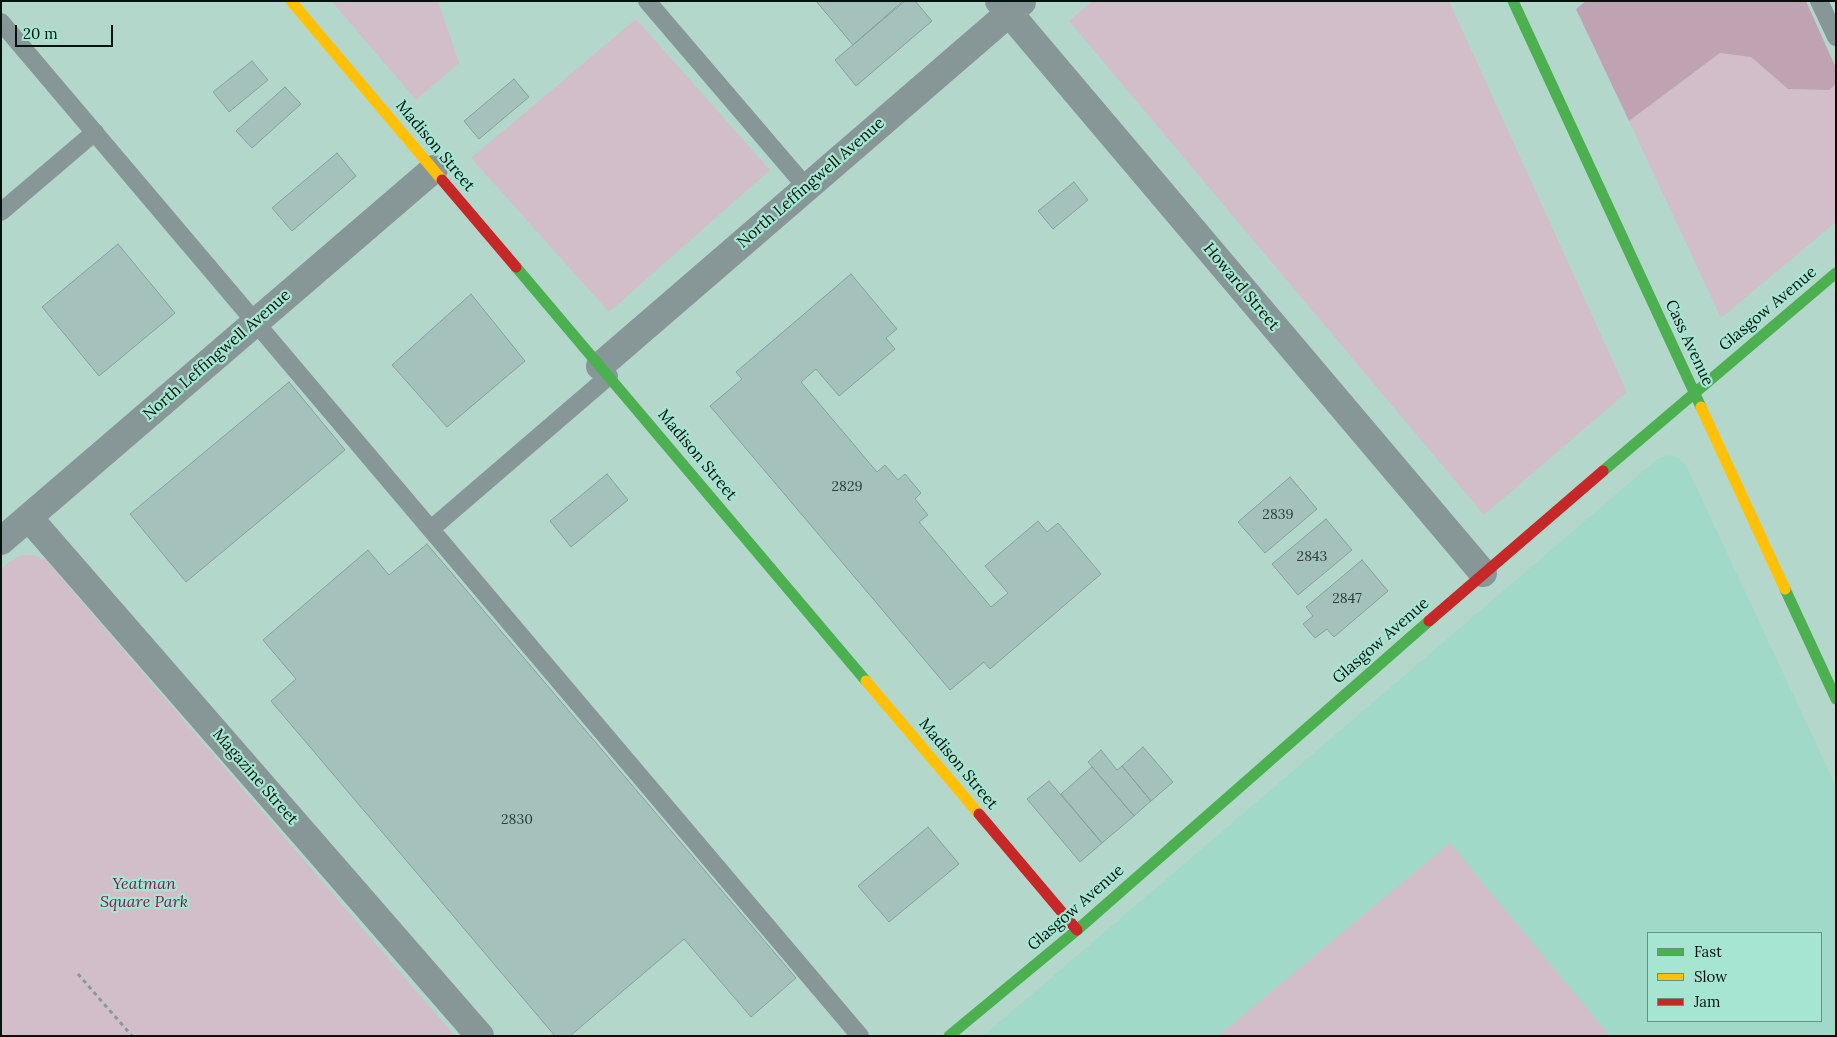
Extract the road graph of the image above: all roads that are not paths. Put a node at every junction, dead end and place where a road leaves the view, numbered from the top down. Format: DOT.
graph roads {
  1 [pos="291,1"];
  2 [pos="647,1"];
  3 [pos="1513,1"];
  4 [pos="1819,1"];
  5 [pos="1010,5"];
  6 [pos="1,22"];
  7 [pos="1836,37"];
  8 [pos="95,132"];
  9 [pos="434,169"];
  10 [pos="807,188"];
  11 [pos="1,212"];
  12 [pos="1836,273"];
  13 [pos="256,322"];
  14 [pos="604,371"];
  15 [pos="1694,392"];
  16 [pos="29,518"];
  17 [pos="431,529"];
  18 [pos="1,541"];
  19 [pos="1483,573"];
  20 [pos="1836,699"];
  21 [pos="1077,930"];
  22 [pos="480,1036"];
  23 [pos="860,1036"];
  24 [pos="949,1036"];
  1 -- 9 [label="street, Madison Street"];
  2 -- 10 [label="lane"];
  3 -- 15 [label="street, Cass Avenue"];
  4 -- 7 [label="lane"];
  5 -- 10 [label="street, North Leffingwell Avenue"];
  5 -- 19 [label="street, Howard Street"];
  6 -- 8 [label="lane"];
  8 -- 11 [label="lane"];
  8 -- 13 [label="lane"];
  9 -- 13 [label="street, North Leffingwell Avenue"];
  9 -- 14 [label="street, Madison Street"];
  10 -- 14 [label="street, North Leffingwell Avenue"];
  12 -- 15 [label="street, Glasgow Avenue"];
  13 -- 16 [label="street, North Leffingwell Avenue"];
  13 -- 17 [label="lane"];
  14 -- 17 [label="lane"];
  14 -- 21 [label="street, Madison Street"];
  15 -- 19 [label="street, Glasgow Avenue"];
  15 -- 20 [label="street, Cass Avenue"];
  16 -- 18 [label="street, North Leffingwell Avenue"];
  16 -- 22 [label="street, Magazine Street"];
  17 -- 23 [label="lane"];
  19 -- 21 [label="street, Glasgow Avenue"];
  21 -- 24 [label="street, Glasgow Avenue"];
}
